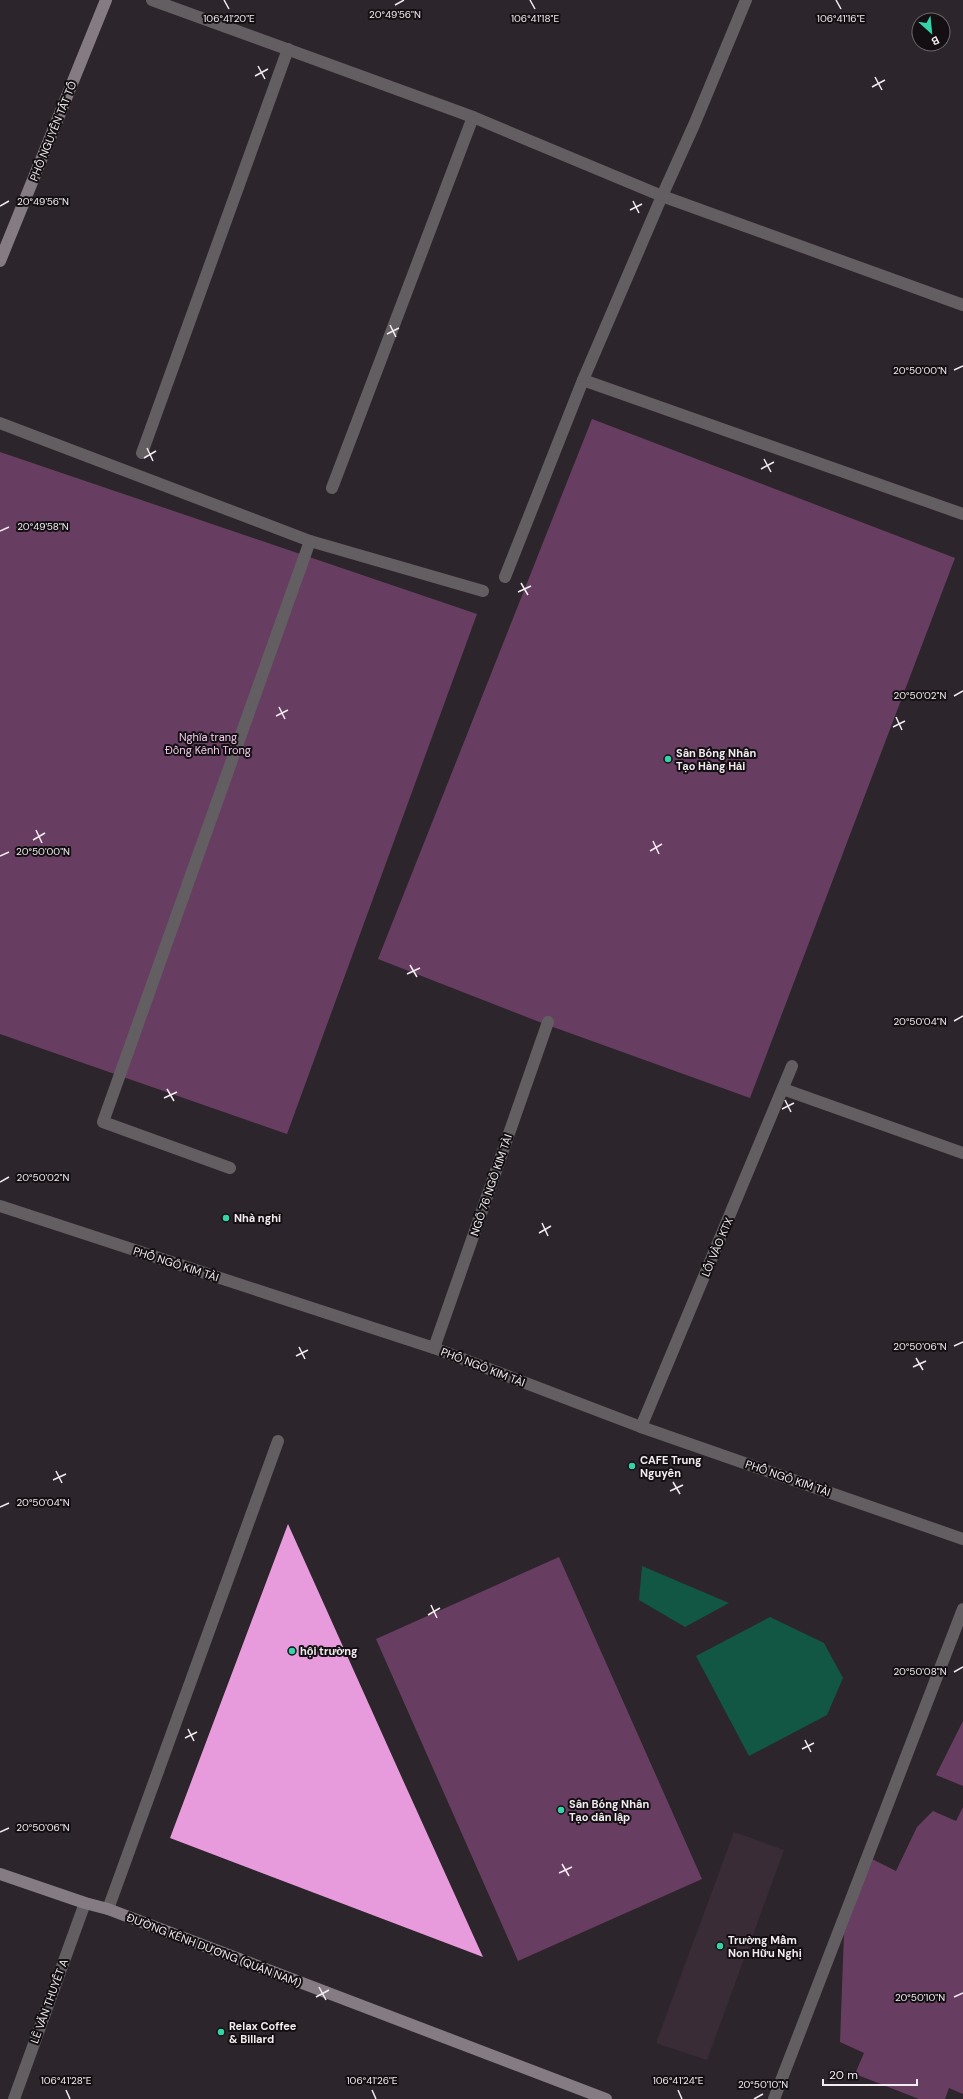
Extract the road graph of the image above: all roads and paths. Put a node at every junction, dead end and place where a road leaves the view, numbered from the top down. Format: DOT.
graph roads {
  1 [pos="106,0"];
  2 [pos="152,0"];
  3 [pos="746,0"];
  4 [pos="288,49"];
  5 [pos="473,117"];
  6 [pos="662,196"];
  7 [pos="0,261"];
  8 [pos="963,306"];
  9 [pos="583,380"];
  10 [pos="0,423"];
  11 [pos="142,453"];
  12 [pos="332,488"];
  13 [pos="963,514"];
  14 [pos="310,541"];
  15 [pos="504,577"];
  16 [pos="483,591"];
  17 [pos="548,1022"];
  18 [pos="792,1066"];
  19 [pos="783,1089"];
  20 [pos="963,1153"];
  21 [pos="230,1168"];
  22 [pos="0,1206"];
  23 [pos="434,1348"];
  24 [pos="641,1427"];
  25 [pos="278,1441"];
  26 [pos="963,1539"];
  27 [pos="963,1609"];
  28 [pos="0,1874"];
  29 [pos="85,1904"];
  30 [pos="108,1909"];
  31 [pos="14,2099"];
  32 [pos="606,2099"];
  33 [pos="774,2099"];
  1 -- 7 [label="street, PHỐ NGUYỄN TẤT TỐ"];
  2 -- 4 [label="street"];
  3 -- 6 [label="street"];
  4 -- 5 [label="street"];
  4 -- 11 [label="street"];
  5 -- 6 [label="street"];
  5 -- 12 [label="street"];
  6 -- 8 [label="street"];
  6 -- 9 [label="street"];
  9 -- 13 [label="street"];
  9 -- 15 [label="street"];
  10 -- 14 [label="street"];
  14 -- 16 [label="street"];
  14 -- 21 [label="street"];
  17 -- 23 [label="street, NGÕ 76 NGÔ KIM TÀI"];
  18 -- 19 [label="street, LỐI VÀO KTX"];
  19 -- 20 [label="street"];
  19 -- 24 [label="street, LỐI VÀO KTX"];
  22 -- 23 [label="street, PHỐ NGÔ KIM TÀI"];
  23 -- 24 [label="street, PHỐ NGÔ KIM TÀI"];
  24 -- 26 [label="street, PHỐ NGÔ KIM TÀI"];
  25 -- 30 [label="street"];
  27 -- 33 [label="street"];
  28 -- 29 [label="street, ĐƯỜNG KÊNH DƯƠNG (QUÁN NAM)"];
  29 -- 30 [label="street, ĐƯỜNG KÊNH DƯƠNG (QUÁN NAM)"];
  29 -- 31 [label="street, LÊ VĂN THUYẾT A"];
  30 -- 32 [label="street, ĐƯỜNG KÊNH DƯƠNG (QUÁN NAM)"];
}
